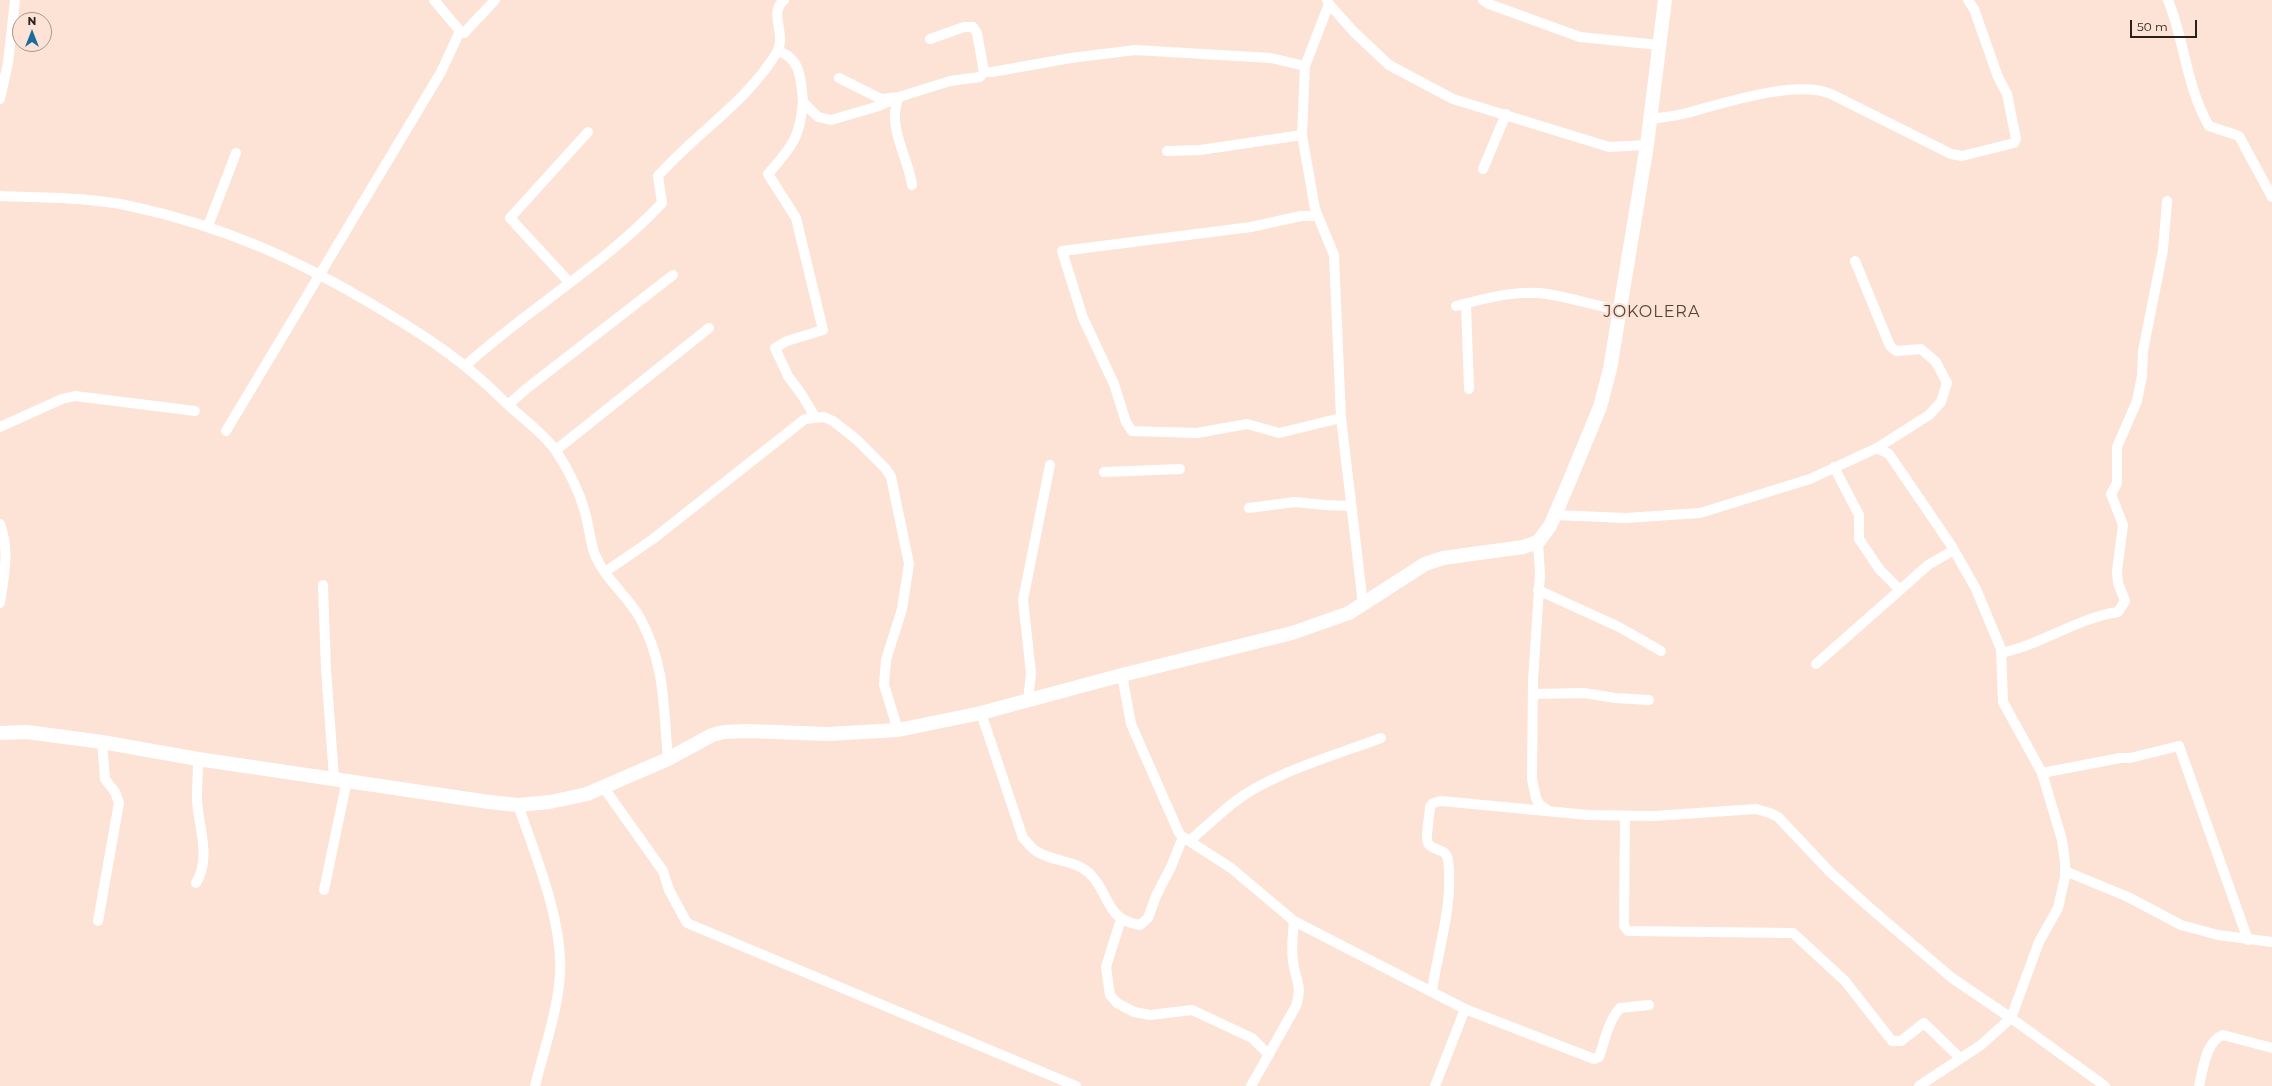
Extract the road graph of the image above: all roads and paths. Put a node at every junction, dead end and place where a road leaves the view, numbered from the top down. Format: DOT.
graph roads {
  1 [pos="15,0"];
  2 [pos="434,0"];
  3 [pos="495,0"];
  4 [pos="784,0"];
  5 [pos="1484,0"];
  6 [pos="1665,0"];
  7 [pos="1968,0"];
  8 [pos="2168,0"];
  9 [pos="1328,2"];
  10 [pos="460,32"];
  11 [pos="930,39"];
  12 [pos="1659,45"];
  13 [pos="778,51"];
  14 [pos="1305,66"];
  15 [pos="984,72"];
  16 [pos="839,78"];
  17 [pos="899,97"];
  18 [pos="0,99"];
  19 [pos="803,102"];
  20 [pos="1506,114"];
  21 [pos="1651,120"];
  22 [pos="588,132"];
  23 [pos="1302,135"];
  24 [pos="1647,145"];
  25 [pos="1167,151"];
  26 [pos="236,153"];
  27 [pos="1483,169"];
  28 [pos="912,185"];
  29 [pos="0,196"];
  30 [pos="2272,197"];
  31 [pos="2167,201"];
  32 [pos="1317,216"];
  33 [pos="208,226"];
  34 [pos="1200,237"];
  35 [pos="1110,241"];
  36 [pos="1855,261"];
  37 [pos="673,275"];
  38 [pos="569,282"];
  39 [pos="1619,310"];
  40 [pos="709,328"];
  41 [pos="466,365"];
  42 [pos="1470,389"];
  43 [pos="508,405"];
  44 [pos="195,411"];
  45 [pos="815,417"];
  46 [pos="1341,418"];
  47 [pos="0,427"];
  48 [pos="226,431"];
  49 [pos="1877,448"];
  50 [pos="556,450"];
  51 [pos="1050,465"];
  52 [pos="1834,467"];
  53 [pos="1180,469"];
  54 [pos="1104,472"];
  55 [pos="1351,506"];
  56 [pos="1249,508"];
  57 [pos="1555,515"];
  58 [pos="0,524"];
  59 [pos="1538,542"];
  60 [pos="1954,550"];
  61 [pos="605,572"];
  62 [pos="323,585"];
  63 [pos="1538,590"];
  64 [pos="1900,590"];
  65 [pos="0,603"];
  66 [pos="1363,604"];
  67 [pos="1661,651"];
  68 [pos="2001,653"];
  69 [pos="1816,664"];
  70 [pos="1122,675"];
  71 [pos="1533,694"];
  72 [pos="1649,700"];
  73 [pos="1028,701"];
  74 [pos="981,713"];
  75 [pos="898,730"];
  76 [pos="0,733"];
  77 [pos="1381,738"];
  78 [pos="102,742"];
  79 [pos="198,759"];
  80 [pos="668,759"];
  81 [pos="2042,773"];
  82 [pos="340,779"];
  83 [pos="604,788"];
  84 [pos="518,805"];
  85 [pos="1549,812"];
  86 [pos="1625,816"];
  87 [pos="1186,839"];
  88 [pos="2065,872"];
  89 [pos="196,883"];
  90 [pos="324,890"];
  91 [pos="1121,919"];
  92 [pos="1294,920"];
  93 [pos="98,921"];
  94 [pos="2248,940"];
  95 [pos="2272,942"];
  96 [pos="1432,992"];
  97 [pos="1649,1005"];
  98 [pos="1465,1009"];
  99 [pos="2011,1018"];
  100 [pos="2272,1048"];
  101 [pos="1268,1054"];
  102 [pos="1959,1057"];
  103 [pos="535,1086"];
  104 [pos="1076,1086"];
  105 [pos="1251,1086"];
  106 [pos="1434,1086"];
  107 [pos="1918,1086"];
  108 [pos="2105,1086"];
  109 [pos="2199,1086"];
  1 -- 18 [label="street"];
  2 -- 10 [label="street"];
  3 -- 10 [label="street"];
  4 -- 13 [label="street"];
  5 -- 12 [label="street"];
  6 -- 12 [label="street"];
  7 -- 21 [label="street"];
  8 -- 30 [label="street"];
  9 -- 14 [label="street"];
  9 -- 20 [label="street"];
  10 -- 48 [label="street"];
  11 -- 15 [label="street"];
  12 -- 21 [label="street"];
  13 -- 19 [label="street"];
  13 -- 38 [label="street"];
  14 -- 15 [label="street"];
  14 -- 23 [label="street"];
  15 -- 17 [label="street"];
  16 -- 17 [label="street"];
  17 -- 19 [label="street"];
  17 -- 28 [label="street"];
  19 -- 45 [label="street"];
  20 -- 24 [label="street"];
  20 -- 27 [label="street"];
  21 -- 24 [label="street"];
  22 -- 38 [label="street"];
  23 -- 25 [label="street"];
  23 -- 32 [label="street"];
  24 -- 39 [label="street"];
  26 -- 33 [label="street"];
  29 -- 33 [label="street"];
  31 -- 68 [label="street"];
  32 -- 46 [label="street"];
  32 -- 46 [label="street"];
  33 -- 41 [label="street"];
  34 -- 35 [label="street"];
  36 -- 49 [label="street"];
  37 -- 43 [label="street"];
  38 -- 41 [label="street"];
  39 -- 42 [label="street"];
  39 -- 57 [label="street"];
  40 -- 50 [label="street"];
  41 -- 43 [label="street"];
  43 -- 50 [label="street"];
  44 -- 47 [label="street"];
  45 -- 61 [label="street"];
  45 -- 75 [label="street"];
  46 -- 55 [label="street"];
  49 -- 52 [label="street"];
  49 -- 60 [label="street"];
  50 -- 61 [label="street"];
  51 -- 73 [label="street"];
  52 -- 57 [label="street"];
  52 -- 64 [label="street"];
  53 -- 54 [label="street"];
  55 -- 56 [label="street"];
  55 -- 66 [label="street"];
  57 -- 59 [label="street"];
  58 -- 65 [label="street"];
  59 -- 63 [label="street"];
  59 -- 66 [label="street"];
  60 -- 64 [label="street"];
  60 -- 68 [label="street"];
  61 -- 80 [label="street"];
  62 -- 82 [label="street"];
  63 -- 67 [label="street"];
  63 -- 71 [label="street"];
  64 -- 69 [label="street"];
  66 -- 70 [label="street"];
  68 -- 81 [label="street"];
  70 -- 73 [label="street"];
  70 -- 87 [label="street"];
  71 -- 72 [label="street"];
  71 -- 85 [label="street"];
  73 -- 74 [label="street"];
  74 -- 75 [label="street"];
  74 -- 91 [label="street"];
  75 -- 80 [label="street"];
  76 -- 78 [label="street"];
  77 -- 87 [label="street"];
  78 -- 79 [label="street"];
  78 -- 93 [label="street"];
  79 -- 82 [label="street"];
  79 -- 89 [label="street"];
  80 -- 83 [label="street"];
  81 -- 88 [label="street"];
  81 -- 94 [label="street"];
  82 -- 84 [label="street"];
  82 -- 90 [label="street"];
  83 -- 84 [label="street"];
  83 -- 104 [label="street"];
  84 -- 103 [label="street"];
  85 -- 86 [label="street"];
  85 -- 96 [label="street"];
  86 -- 99 [label="street"];
  86 -- 102 [label="street"];
  87 -- 91 [label="street"];
  87 -- 92 [label="street"];
  88 -- 94 [label="street"];
  88 -- 99 [label="street"];
  91 -- 101 [label="street"];
  92 -- 96 [label="street"];
  92 -- 101 [label="street"];
  94 -- 95 [label="street"];
  96 -- 98 [label="street"];
  97 -- 98 [label="street"];
  98 -- 106 [label="street"];
  99 -- 102 [label="street"];
  99 -- 108 [label="street"];
  100 -- 109 [label="street"];
  101 -- 105 [label="street"];
  102 -- 107 [label="street"];
}
